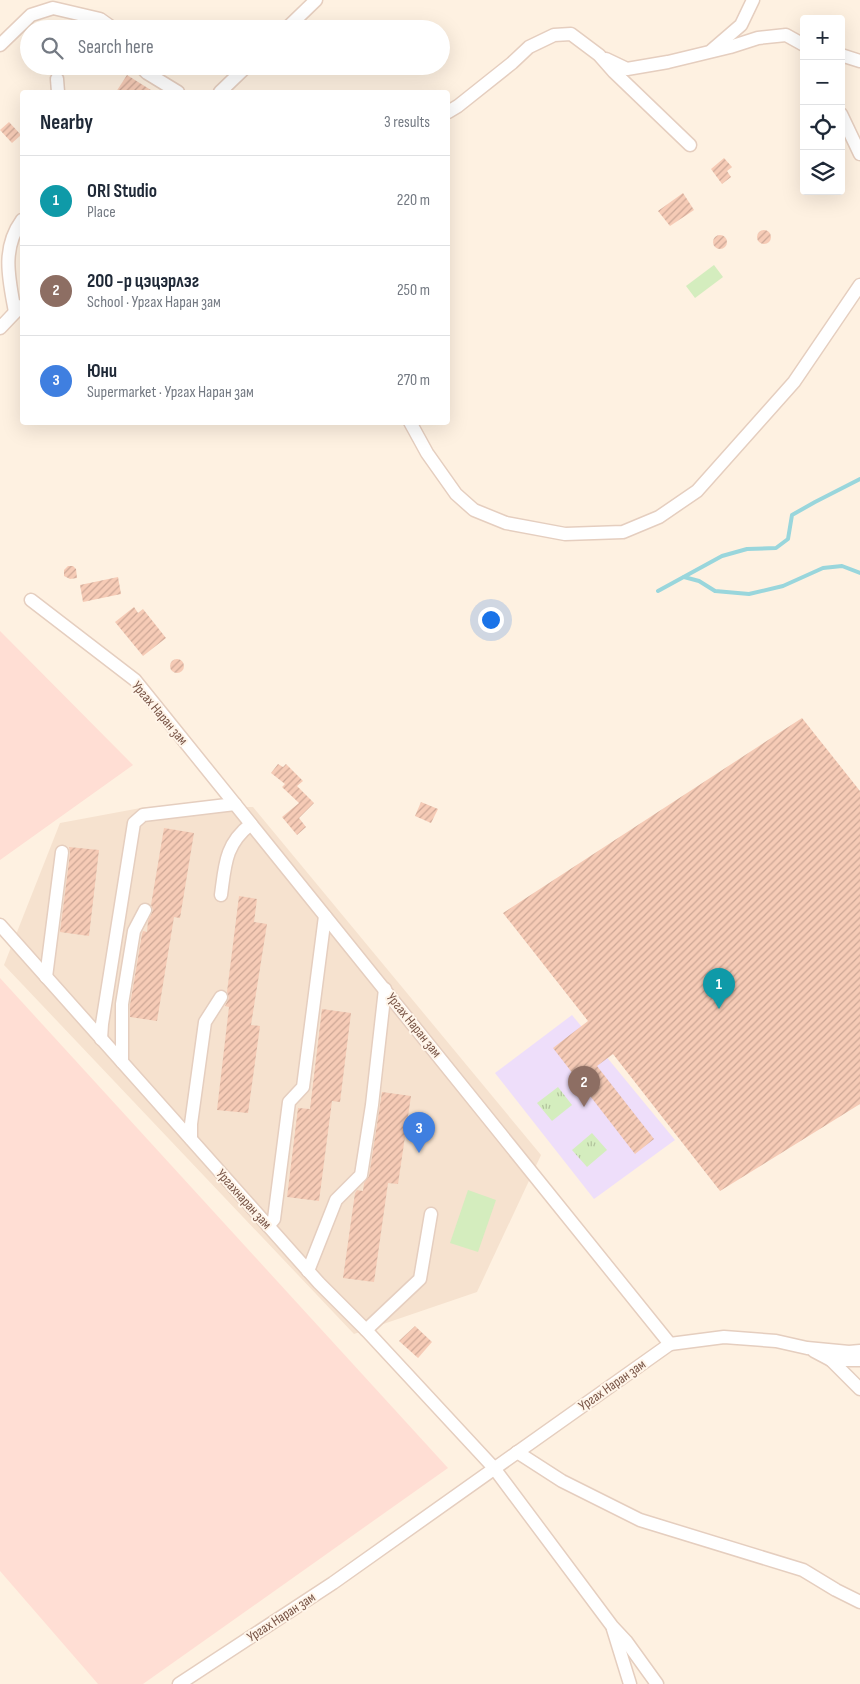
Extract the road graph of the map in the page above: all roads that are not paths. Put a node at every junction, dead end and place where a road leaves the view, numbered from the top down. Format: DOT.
graph roads {
  1 [pos="316,0"];
  2 [pos="752,0"];
  3 [pos="26,20"];
  4 [pos="100,20"];
  5 [pos="295,20"];
  6 [pos="20,26"];
  7 [pos="800,43"];
  8 [pos="0,45"];
  9 [pos="711,52"];
  10 [pos="599,55"];
  11 [pos="845,55"];
  12 [pos="860,61"];
  13 [pos="151,75"];
  14 [pos="238,75"];
  15 [pos="57,79"];
  16 [pos="58,90"];
  17 [pos="175,90"];
  18 [pos="222,90"];
  19 [pos="450,111"];
  20 [pos="845,122"];
  21 [pos="690,145"];
  22 [pos="860,154"];
  23 [pos="20,224"];
  24 [pos="860,285"];
  25 [pos="19,308"];
  26 [pos="0,328"];
  27 [pos="412,425"];
  28 [pos="32,600"];
  29 [pos="235,804"];
  30 [pos="251,824"];
  31 [pos="62,852"];
  32 [pos="221,895"];
  33 [pos="145,910"];
  34 [pos="325,916"];
  35 [pos="0,924"];
  36 [pos="46,977"];
  37 [pos="385,990"];
  38 [pos="221,997"];
  39 [pos="102,1039"];
  40 [pos="122,1062"];
  41 [pos="191,1139"];
  42 [pos="431,1214"];
  43 [pos="268,1226"];
  44 [pos="308,1271"];
  45 [pos="366,1330"];
  46 [pos="670,1344"];
  47 [pos="807,1348"];
  48 [pos="860,1351"];
  49 [pos="831,1360"];
  50 [pos="860,1360"];
  51 [pos="860,1390"];
  52 [pos="517,1452"];
  53 [pos="494,1468"];
  54 [pos="860,1602"];
  55 [pos="612,1626"];
  56 [pos="179,1684"];
  57 [pos="630,1684"];
  58 [pos="657,1684"];
  1 -- 5 [label="street"];
  2 -- 9 [label="street"];
  3 -- 4 [label="street"];
  6 -- 8 [label="street"];
  7 -- 9 [label="street"];
  9 -- 10 [label="street"];
  10 -- 19 [label="street"];
  10 -- 21 [label="street"];
  11 -- 12 [label="street"];
  13 -- 17 [label="street"];
  14 -- 18 [label="street"];
  15 -- 16 [label="street"];
  20 -- 22 [label="street"];
  23 -- 25 [label="street"];
  24 -- 27 [label="street"];
  25 -- 26 [label="street"];
  28 -- 29 [label="street, Ургах Наран зам"];
  29 -- 30 [label="street, Ургах Наран зам"];
  29 -- 39 [label="street"];
  30 -- 32 [label="street"];
  30 -- 34 [label="street, Ургах Наран зам"];
  31 -- 36 [label="street"];
  33 -- 40 [label="street"];
  34 -- 37 [label="street, Ургах Наран зам"];
  34 -- 43 [label="street"];
  35 -- 36 [label="street, Ургахнаран зам"];
  36 -- 39 [label="street, Ургахнаран зам"];
  37 -- 44 [label="street, Ургах Наран зам"];
  37 -- 46 [label="street, Ургах Наран зам"];
  38 -- 41 [label="street"];
  39 -- 40 [label="street, Ургахнаран зам"];
  40 -- 41 [label="street, Ургахнаран зам"];
  41 -- 43 [label="street, Ургахнаран зам"];
  42 -- 45 [label="street"];
  43 -- 44 [label="street, Ургахнаран зам"];
  44 -- 45 [label="street, Ургахнаран зам"];
  45 -- 53 [label="street, Ургахнаран зам"];
  46 -- 47 [label="street"];
  46 -- 52 [label="street, Ургах Наран зам"];
  47 -- 48 [label="street"];
  47 -- 49 [label="street"];
  49 -- 50 [label="street"];
  49 -- 51 [label="street"];
  52 -- 53 [label="street, Ургах Наран зам"];
  52 -- 54 [label="street"];
  53 -- 55 [label="street, Ургахнаран зам"];
  53 -- 56 [label="street, Ургах Наран зам"];
  55 -- 57 [label="street"];
  55 -- 58 [label="street"];
}
